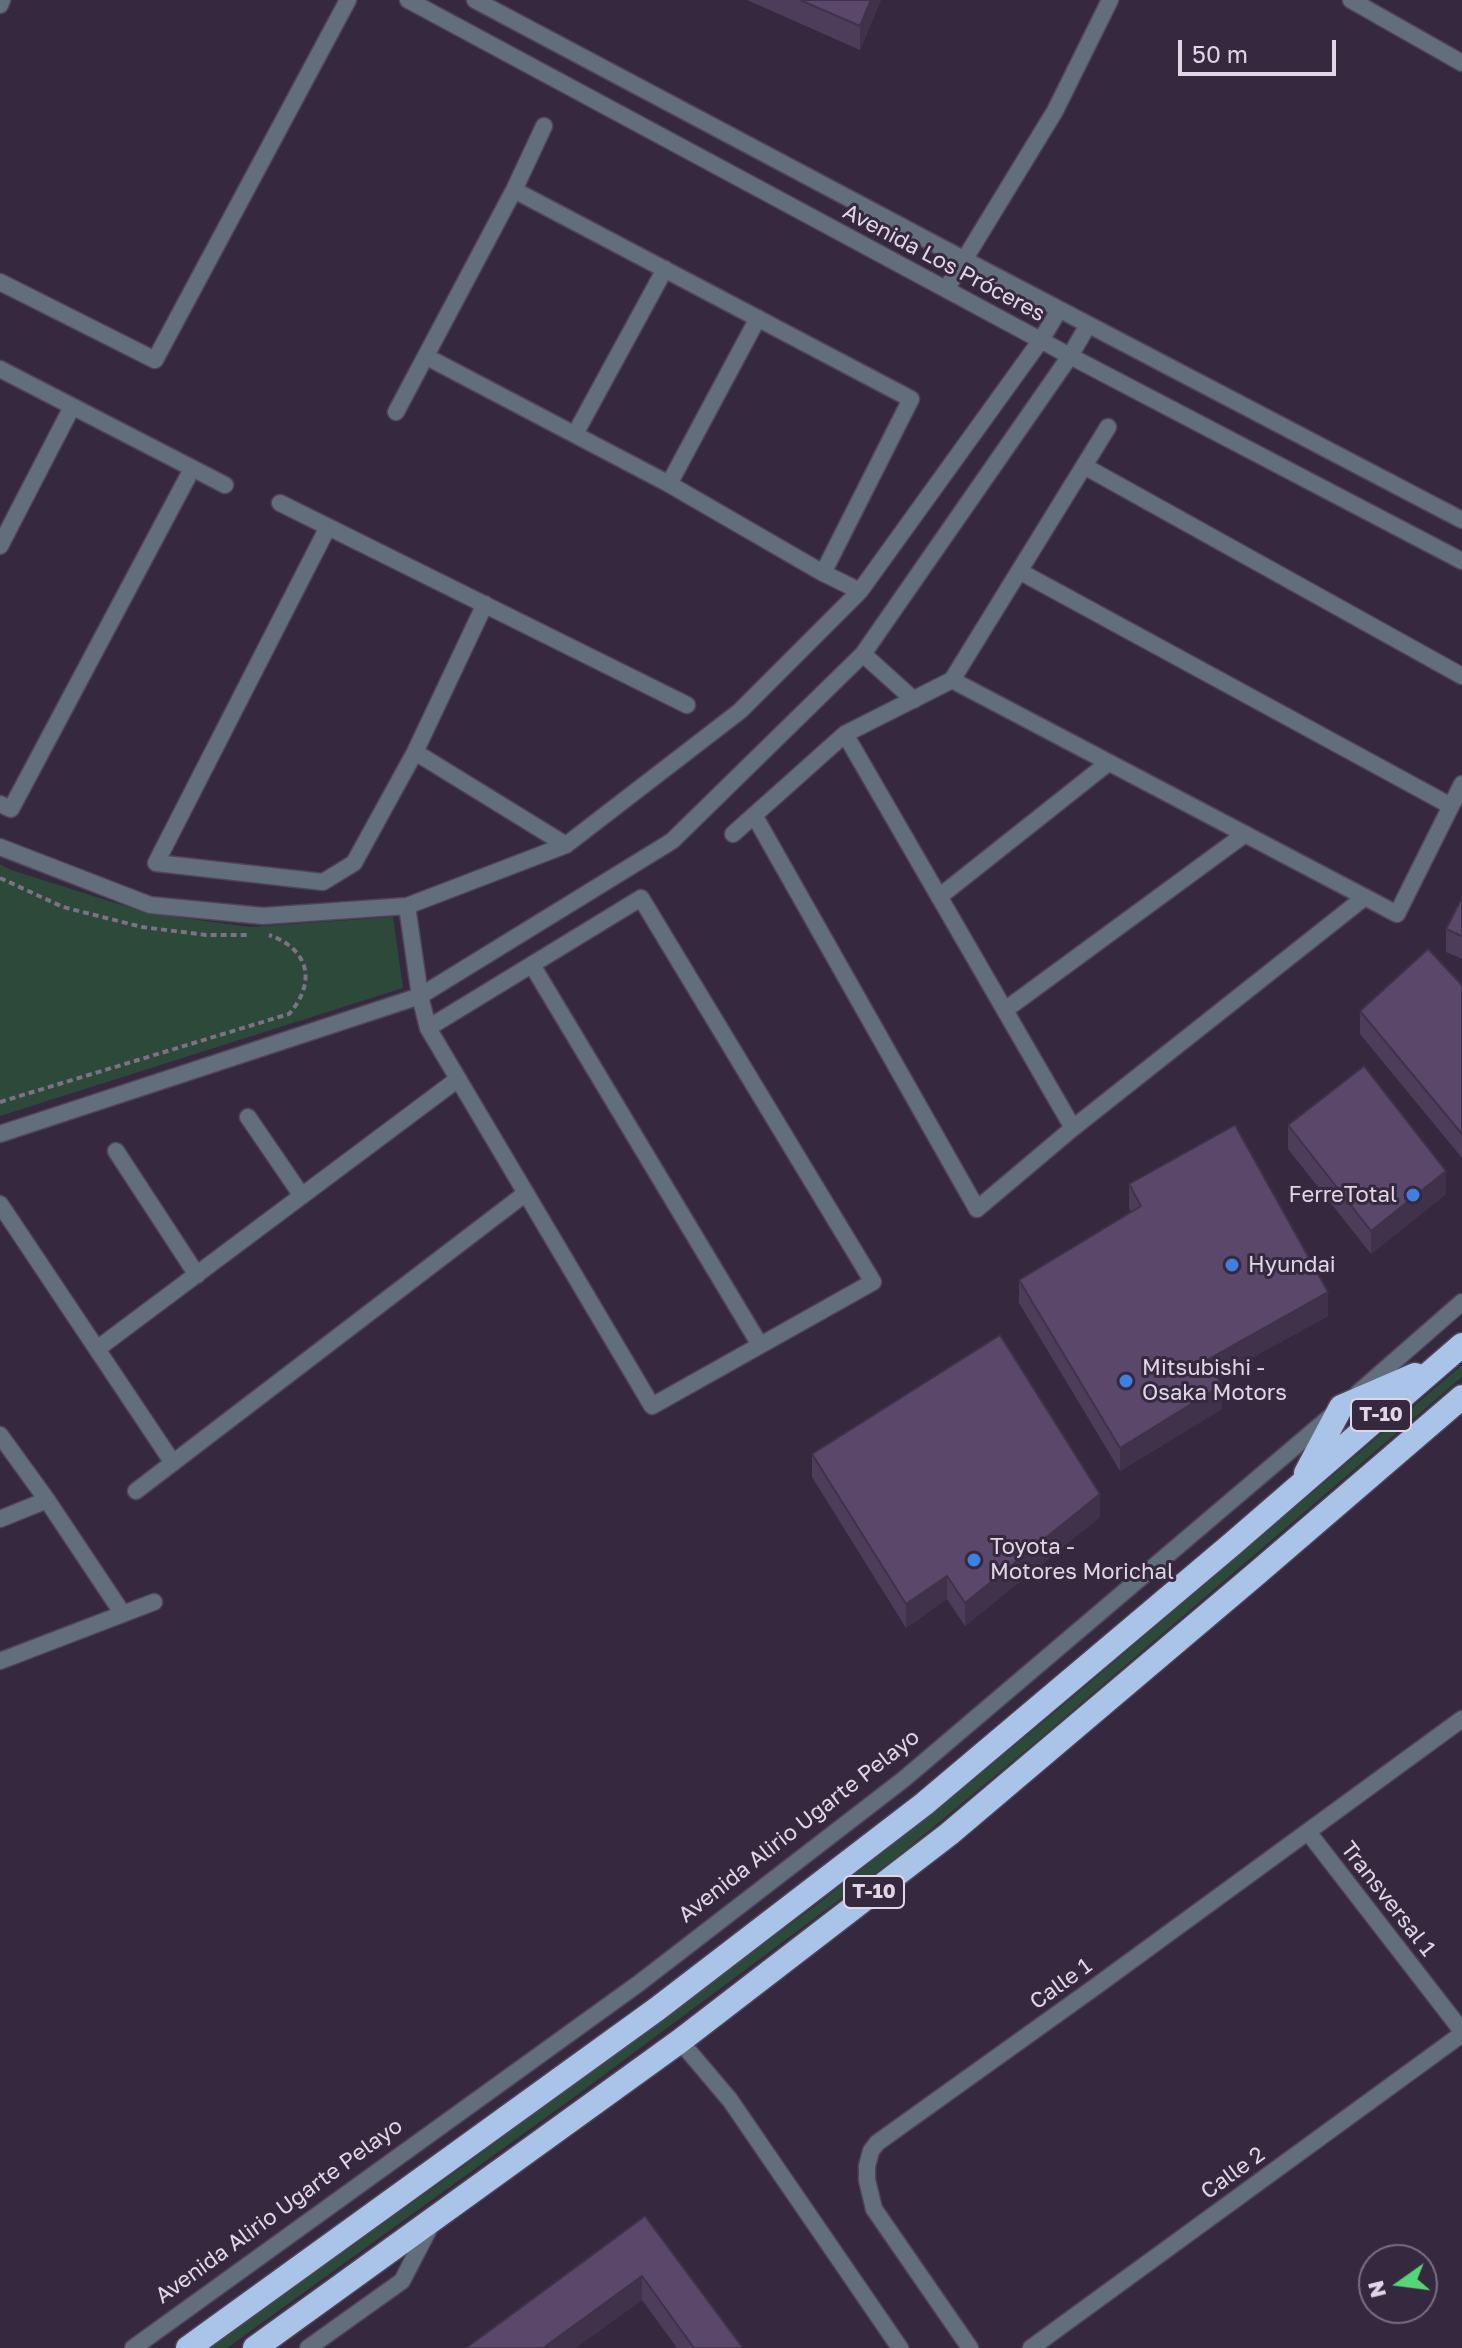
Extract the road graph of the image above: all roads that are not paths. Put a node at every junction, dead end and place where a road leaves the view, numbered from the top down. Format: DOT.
graph roads {
  1 [pos="348,0"];
  2 [pos="408,0"];
  3 [pos="475,0"];
  4 [pos="1110,0"];
  5 [pos="1351,0"];
  6 [pos="1462,63"];
  7 [pos="544,126"];
  8 [pos="514,190"];
  9 [pos="965,260"];
  10 [pos="665,269"];
  11 [pos="0,282"];
  12 [pos="947,288"];
  13 [pos="1059,310"];
  14 [pos="758,318"];
  15 [pos="1088,325"];
  16 [pos="1041,340"];
  17 [pos="1070,356"];
  18 [pos="427,357"];
  19 [pos="0,369"];
  20 [pos="72,407"];
  21 [pos="396,412"];
  22 [pos="1108,427"];
  23 [pos="575,434"];
  24 [pos="1084,466"];
  25 [pos="192,469"];
  26 [pos="669,484"];
  27 [pos="225,485"];
  28 [pos="280,503"];
  29 [pos="1462,520"];
  30 [pos="328,527"];
  31 [pos="0,546"];
  32 [pos="1462,561"];
  33 [pos="1019,571"];
  34 [pos="823,573"];
  35 [pos="860,591"];
  36 [pos="485,604"];
  37 [pos="863,654"];
  38 [pos="1462,676"];
  39 [pos="952,680"];
  40 [pos="914,700"];
  41 [pos="687,705"];
  42 [pos="845,734"];
  43 [pos="415,752"];
  44 [pos="1108,763"];
  45 [pos="1462,784"];
  46 [pos="0,804"];
  47 [pos="1451,806"];
  48 [pos="754,815"];
  49 [pos="733,834"];
  50 [pos="1245,834"];
  51 [pos="566,845"];
  52 [pos="0,847"];
  53 [pos="939,897"];
  54 [pos="1365,897"];
  55 [pos="407,906"];
  56 [pos="532,965"];
  57 [pos="420,996"];
  58 [pos="1005,1010"];
  59 [pos="428,1028"];
  60 [pos="458,1079"];
  61 [pos="248,1117"];
  62 [pos="1073,1128"];
  63 [pos="0,1134"];
  64 [pos="116,1151"];
  65 [pos="526,1193"];
  66 [pos="302,1196"];
  67 [pos="0,1204"];
  68 [pos="197,1275"];
  69 [pos="1462,1302"];
  70 [pos="760,1345"];
  71 [pos="1462,1345"];
  72 [pos="97,1349"];
  73 [pos="1438,1366"];
  74 [pos="1462,1397"];
  75 [pos="1341,1407"];
  76 [pos="0,1435"];
  77 [pos="173,1463"];
  78 [pos="1299,1486"];
  79 [pos="136,1491"];
  80 [pos="47,1500"];
  81 [pos="0,1519"];
  82 [pos="154,1602"];
  83 [pos="123,1614"];
  84 [pos="0,1661"];
  85 [pos="1462,1719"];
  86 [pos="1308,1832"];
  87 [pos="1462,2032"];
  88 [pos="680,2041"];
  89 [pos="434,2219"];
  90 [pos="133,2348"];
  91 [pos="188,2348"];
  92 [pos="255,2348"];
  93 [pos="308,2348"];
  94 [pos="900,2348"];
  95 [pos="970,2348"];
  96 [pos="1031,2348"];
  1 -- 11 [label="street"];
  2 -- 12 [label="street, Avenida Los Próceres"];
  3 -- 9 [label="street, Avenida Los Próceres"];
  4 -- 9 [label="street"];
  5 -- 6 [label="street"];
  7 -- 8 [label="street"];
  8 -- 10 [label="street"];
  8 -- 18 [label="street"];
  9 -- 12 [label="street"];
  9 -- 13 [label="street, Avenida Los Próceres"];
  10 -- 14 [label="street"];
  10 -- 23 [label="street"];
  12 -- 16 [label="street, Avenida Los Próceres"];
  13 -- 15 [label="street, Avenida Los Próceres"];
  13 -- 16 [label="street"];
  14 -- 26 [label="street"];
  14 -- 34 [label="street"];
  15 -- 17 [label="street"];
  15 -- 29 [label="street, Avenida Los Próceres"];
  16 -- 17 [label="street, Avenida Los Próceres"];
  16 -- 35 [label="street"];
  17 -- 32 [label="street, Avenida Los Próceres"];
  17 -- 37 [label="street"];
  18 -- 21 [label="street"];
  18 -- 23 [label="street"];
  19 -- 20 [label="street"];
  20 -- 25 [label="street"];
  20 -- 31 [label="street"];
  22 -- 24 [label="street"];
  23 -- 26 [label="street"];
  24 -- 33 [label="street"];
  24 -- 38 [label="street"];
  25 -- 27 [label="street"];
  25 -- 46 [label="street"];
  26 -- 34 [label="street"];
  28 -- 30 [label="street"];
  30 -- 36 [label="street"];
  30 -- 43 [label="street"];
  33 -- 39 [label="street"];
  33 -- 47 [label="street"];
  34 -- 35 [label="street"];
  35 -- 51 [label="street"];
  36 -- 41 [label="street"];
  36 -- 43 [label="street"];
  37 -- 40 [label="street"];
  37 -- 57 [label="street"];
  39 -- 40 [label="street"];
  39 -- 44 [label="street"];
  40 -- 42 [label="street"];
  42 -- 48 [label="street"];
  42 -- 53 [label="street"];
  43 -- 51 [label="street"];
  44 -- 50 [label="street"];
  44 -- 53 [label="street"];
  45 -- 47 [label="street"];
  47 -- 54 [label="street"];
  48 -- 49 [label="street"];
  48 -- 62 [label="street"];
  50 -- 54 [label="street"];
  50 -- 58 [label="street"];
  51 -- 55 [label="street"];
  52 -- 55 [label="street"];
  53 -- 58 [label="street"];
  54 -- 62 [label="street"];
  55 -- 57 [label="street"];
  56 -- 59 [label="street"];
  56 -- 70 [label="street"];
  56 -- 70 [label="street"];
  57 -- 59 [label="street"];
  57 -- 63 [label="street"];
  58 -- 62 [label="street"];
  59 -- 60 [label="street"];
  60 -- 65 [label="street"];
  60 -- 66 [label="street"];
  61 -- 66 [label="street"];
  64 -- 68 [label="street"];
  65 -- 70 [label="street"];
  65 -- 77 [label="street"];
  66 -- 68 [label="street"];
  67 -- 72 [label="street"];
  68 -- 72 [label="street"];
  69 -- 75 [label="street, Avenida Alirio Ugarte Pelayo"];
  71 -- 73 [label="highway, T-10"];
  72 -- 77 [label="street"];
  73 -- 75 [label="highway"];
  73 -- 78 [label="highway, T-10"];
  74 -- 88 [label="highway, T-10"];
  75 -- 78 [label="highway"];
  75 -- 90 [label="street, Avenida Alirio Ugarte Pelayo"];
  76 -- 80 [label="street"];
  77 -- 79 [label="street"];
  78 -- 91 [label="highway, T-10"];
  80 -- 81 [label="street"];
  80 -- 83 [label="street"];
  82 -- 83 [label="street"];
  83 -- 84 [label="street"];
  85 -- 86 [label="street, Calle 1"];
  86 -- 87 [label="street, Transversal 1"];
  86 -- 95 [label="street, Calle 1"];
  87 -- 96 [label="street, Calle 2"];
  88 -- 89 [label="highway, T-10"];
  88 -- 94 [label="street"];
  89 -- 92 [label="highway, T-10"];
  89 -- 93 [label="street"];
}
